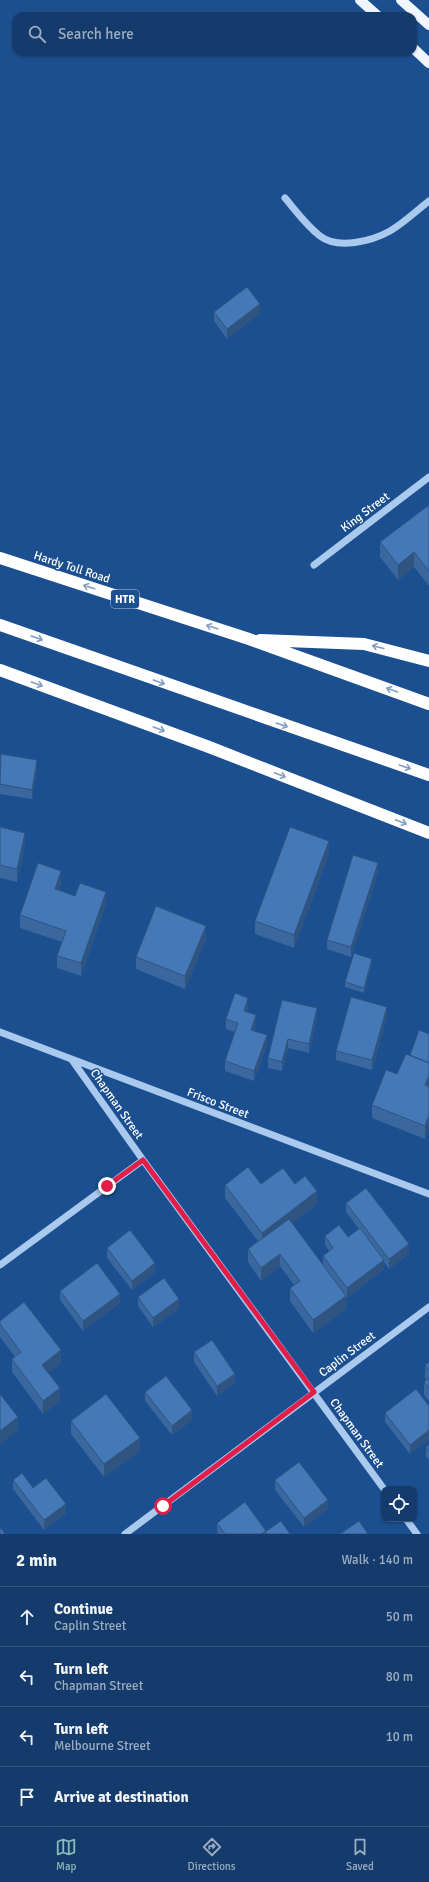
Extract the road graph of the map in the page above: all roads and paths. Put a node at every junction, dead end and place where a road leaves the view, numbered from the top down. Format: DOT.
graph roads {
  1 [pos="360,0"];
  2 [pos="401,0"];
  3 [pos="374,12"];
  4 [pos="414,12"];
  5 [pos="417,14"];
  6 [pos="429,25"];
  7 [pos="417,52"];
  8 [pos="429,63"];
  9 [pos="285,198"];
  10 [pos="429,201"];
  11 [pos="429,477"];
  12 [pos="0,558"];
  13 [pos="314,565"];
  14 [pos="0,625"];
  15 [pos="249,639"];
  16 [pos="429,661"];
  17 [pos="0,670"];
  18 [pos="429,704"];
  19 [pos="429,775"];
  20 [pos="429,833"];
  21 [pos="0,1032"];
  22 [pos="72,1060"];
  23 [pos="143,1160"];
  24 [pos="429,1194"];
  25 [pos="0,1265"];
  26 [pos="429,1307"];
  27 [pos="314,1392"];
  28 [pos="382,1486"];
  29 [pos="408,1522"];
  30 [pos="125,1534"];
  31 [pos="417,1534"];
  1 -- 3 [label="main road"];
  2 -- 4 [label="main road"];
  5 -- 6 [label="main road"];
  7 -- 8 [label="main road"];
  9 -- 10 [label="street"];
  11 -- 13 [label="street, King Street"];
  15 -- 12 [label="highway, Hardy Toll Road / HTR, one-way"];
  14 -- 19 [label="highway, one-way"];
  16 -- 15 [label="highway, one-way"];
  18 -- 15 [label="highway, one-way"];
  17 -- 20 [label="highway, one-way"];
  21 -- 22 [label="street, Frisco Street"];
  22 -- 23 [label="street, Chapman Street"];
  22 -- 24 [label="street, Frisco Street"];
  23 -- 25 [label="street"];
  23 -- 27 [label="street, Chapman Street"];
  26 -- 27 [label="street, Caplin Street"];
  27 -- 28 [label="street, Chapman Street"];
  27 -- 30 [label="street, Caplin Street"];
  29 -- 31 [label="street"];
}
